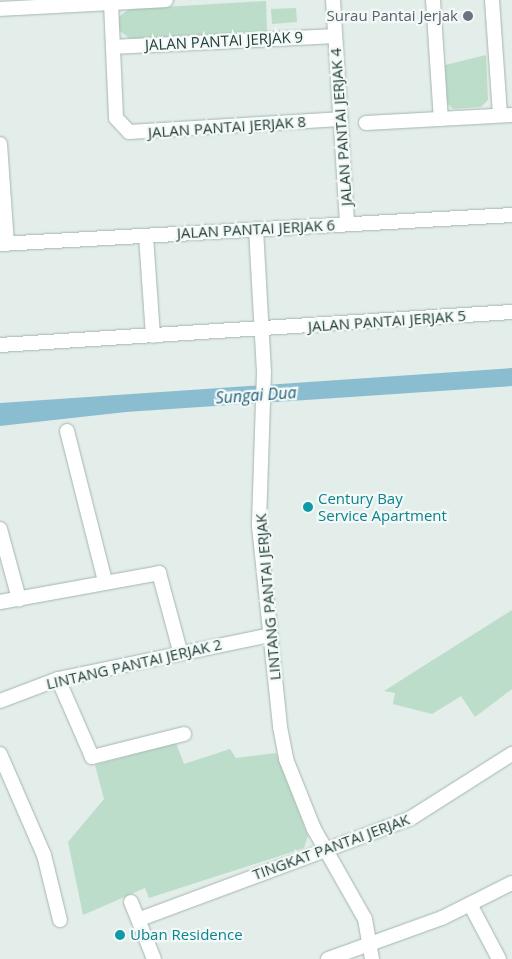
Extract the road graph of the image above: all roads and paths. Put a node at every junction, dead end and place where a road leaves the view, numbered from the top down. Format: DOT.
graph roads {
  1 [pos="166,0"];
  2 [pos="333,0"];
  3 [pos="433,0"];
  4 [pos="492,0"];
  5 [pos="111,3"];
  6 [pos="0,9"];
  7 [pos="335,36"];
  8 [pos="113,46"];
  9 [pos="506,115"];
  10 [pos="340,119"];
  11 [pos="441,119"];
  12 [pos="366,123"];
  13 [pos="0,144"];
  14 [pos="512,215"];
  15 [pos="347,224"];
  16 [pos="256,229"];
  17 [pos="146,236"];
  18 [pos="3,244"];
  19 [pos="512,312"];
  20 [pos="262,329"];
  21 [pos="153,336"];
  22 [pos="0,345"];
  23 [pos="66,431"];
  24 [pos="0,529"];
  25 [pos="105,581"];
  26 [pos="19,598"];
  27 [pos="0,602"];
  28 [pos="271,635"];
  29 [pos="180,651"];
  30 [pos="58,679"];
  31 [pos="0,701"];
  32 [pos="184,734"];
  33 [pos="0,754"];
  34 [pos="512,754"];
  35 [pos="323,849"];
  36 [pos="512,883"];
  37 [pos="132,902"];
  38 [pos="471,906"];
  39 [pos="140,919"];
  40 [pos="60,920"];
  41 [pos="370,944"];
  42 [pos="154,959"];
  43 [pos="328,959"];
  44 [pos="372,959"];
  45 [pos="499,959"];
  1 -- 5 [label="street"];
  2 -- 7 [label="street, JALAN PANTAI JERJAK 4"];
  3 -- 11 [label="street"];
  4 -- 9 [label="street"];
  5 -- 6 [label="street"];
  5 -- 8 [label="street, JALAN PANTAI JERJAK 8"];
  7 -- 8 [label="street, JALAN PANTAI JERJAK 9"];
  7 -- 10 [label="street, JALAN PANTAI JERJAK 4"];
  8 -- 10 [label="street, JALAN PANTAI JERJAK 8"];
  9 -- 11 [label="street"];
  10 -- 15 [label="street, JALAN PANTAI JERJAK 4"];
  11 -- 12 [label="street"];
  13 -- 18 [label="street"];
  14 -- 15 [label="street, JALAN PANTAI JERJAK 6"];
  15 -- 16 [label="street, JALAN PANTAI JERJAK 6"];
  16 -- 17 [label="street, JALAN PANTAI JERJAK 6"];
  16 -- 20 [label="street, LINTANG PANTAI JERJAK"];
  17 -- 18 [label="street, JALAN PANTAI JERJAK 6"];
  17 -- 21 [label="street"];
  19 -- 20 [label="street, JALAN PANTAI JERJAK 5"];
  20 -- 21 [label="street, JALAN PANTAI JERJAK 5"];
  20 -- 28 [label="street, LINTANG PANTAI JERJAK"];
  21 -- 22 [label="street, JALAN PANTAI JERJAK 5"];
  23 -- 25 [label="street"];
  24 -- 26 [label="street"];
  25 -- 26 [label="street"];
  25 -- 29 [label="street"];
  26 -- 27 [label="street"];
  28 -- 29 [label="street, LINTANG PANTAI JERJAK 2"];
  28 -- 35 [label="street, LINTANG PANTAI JERJAK"];
  29 -- 30 [label="street, LINTANG PANTAI JERJAK 2"];
  30 -- 31 [label="street, LINTANG PANTAI JERJAK 2"];
  30 -- 32 [label="street"];
  33 -- 40 [label="street"];
  34 -- 35 [label="street, TINGKAT PANTAI JERJAK"];
  35 -- 39 [label="street, TINGKAT PANTAI JERJAK"];
  35 -- 41 [label="street, LINTANG PANTAI JERJAK"];
  36 -- 38 [label="street"];
  37 -- 39 [label="street"];
  38 -- 41 [label="street"];
  38 -- 45 [label="street"];
  39 -- 42 [label="street"];
  41 -- 43 [label="street"];
  41 -- 44 [label="street, LINTANG PANTAI JERJAK"];
}
